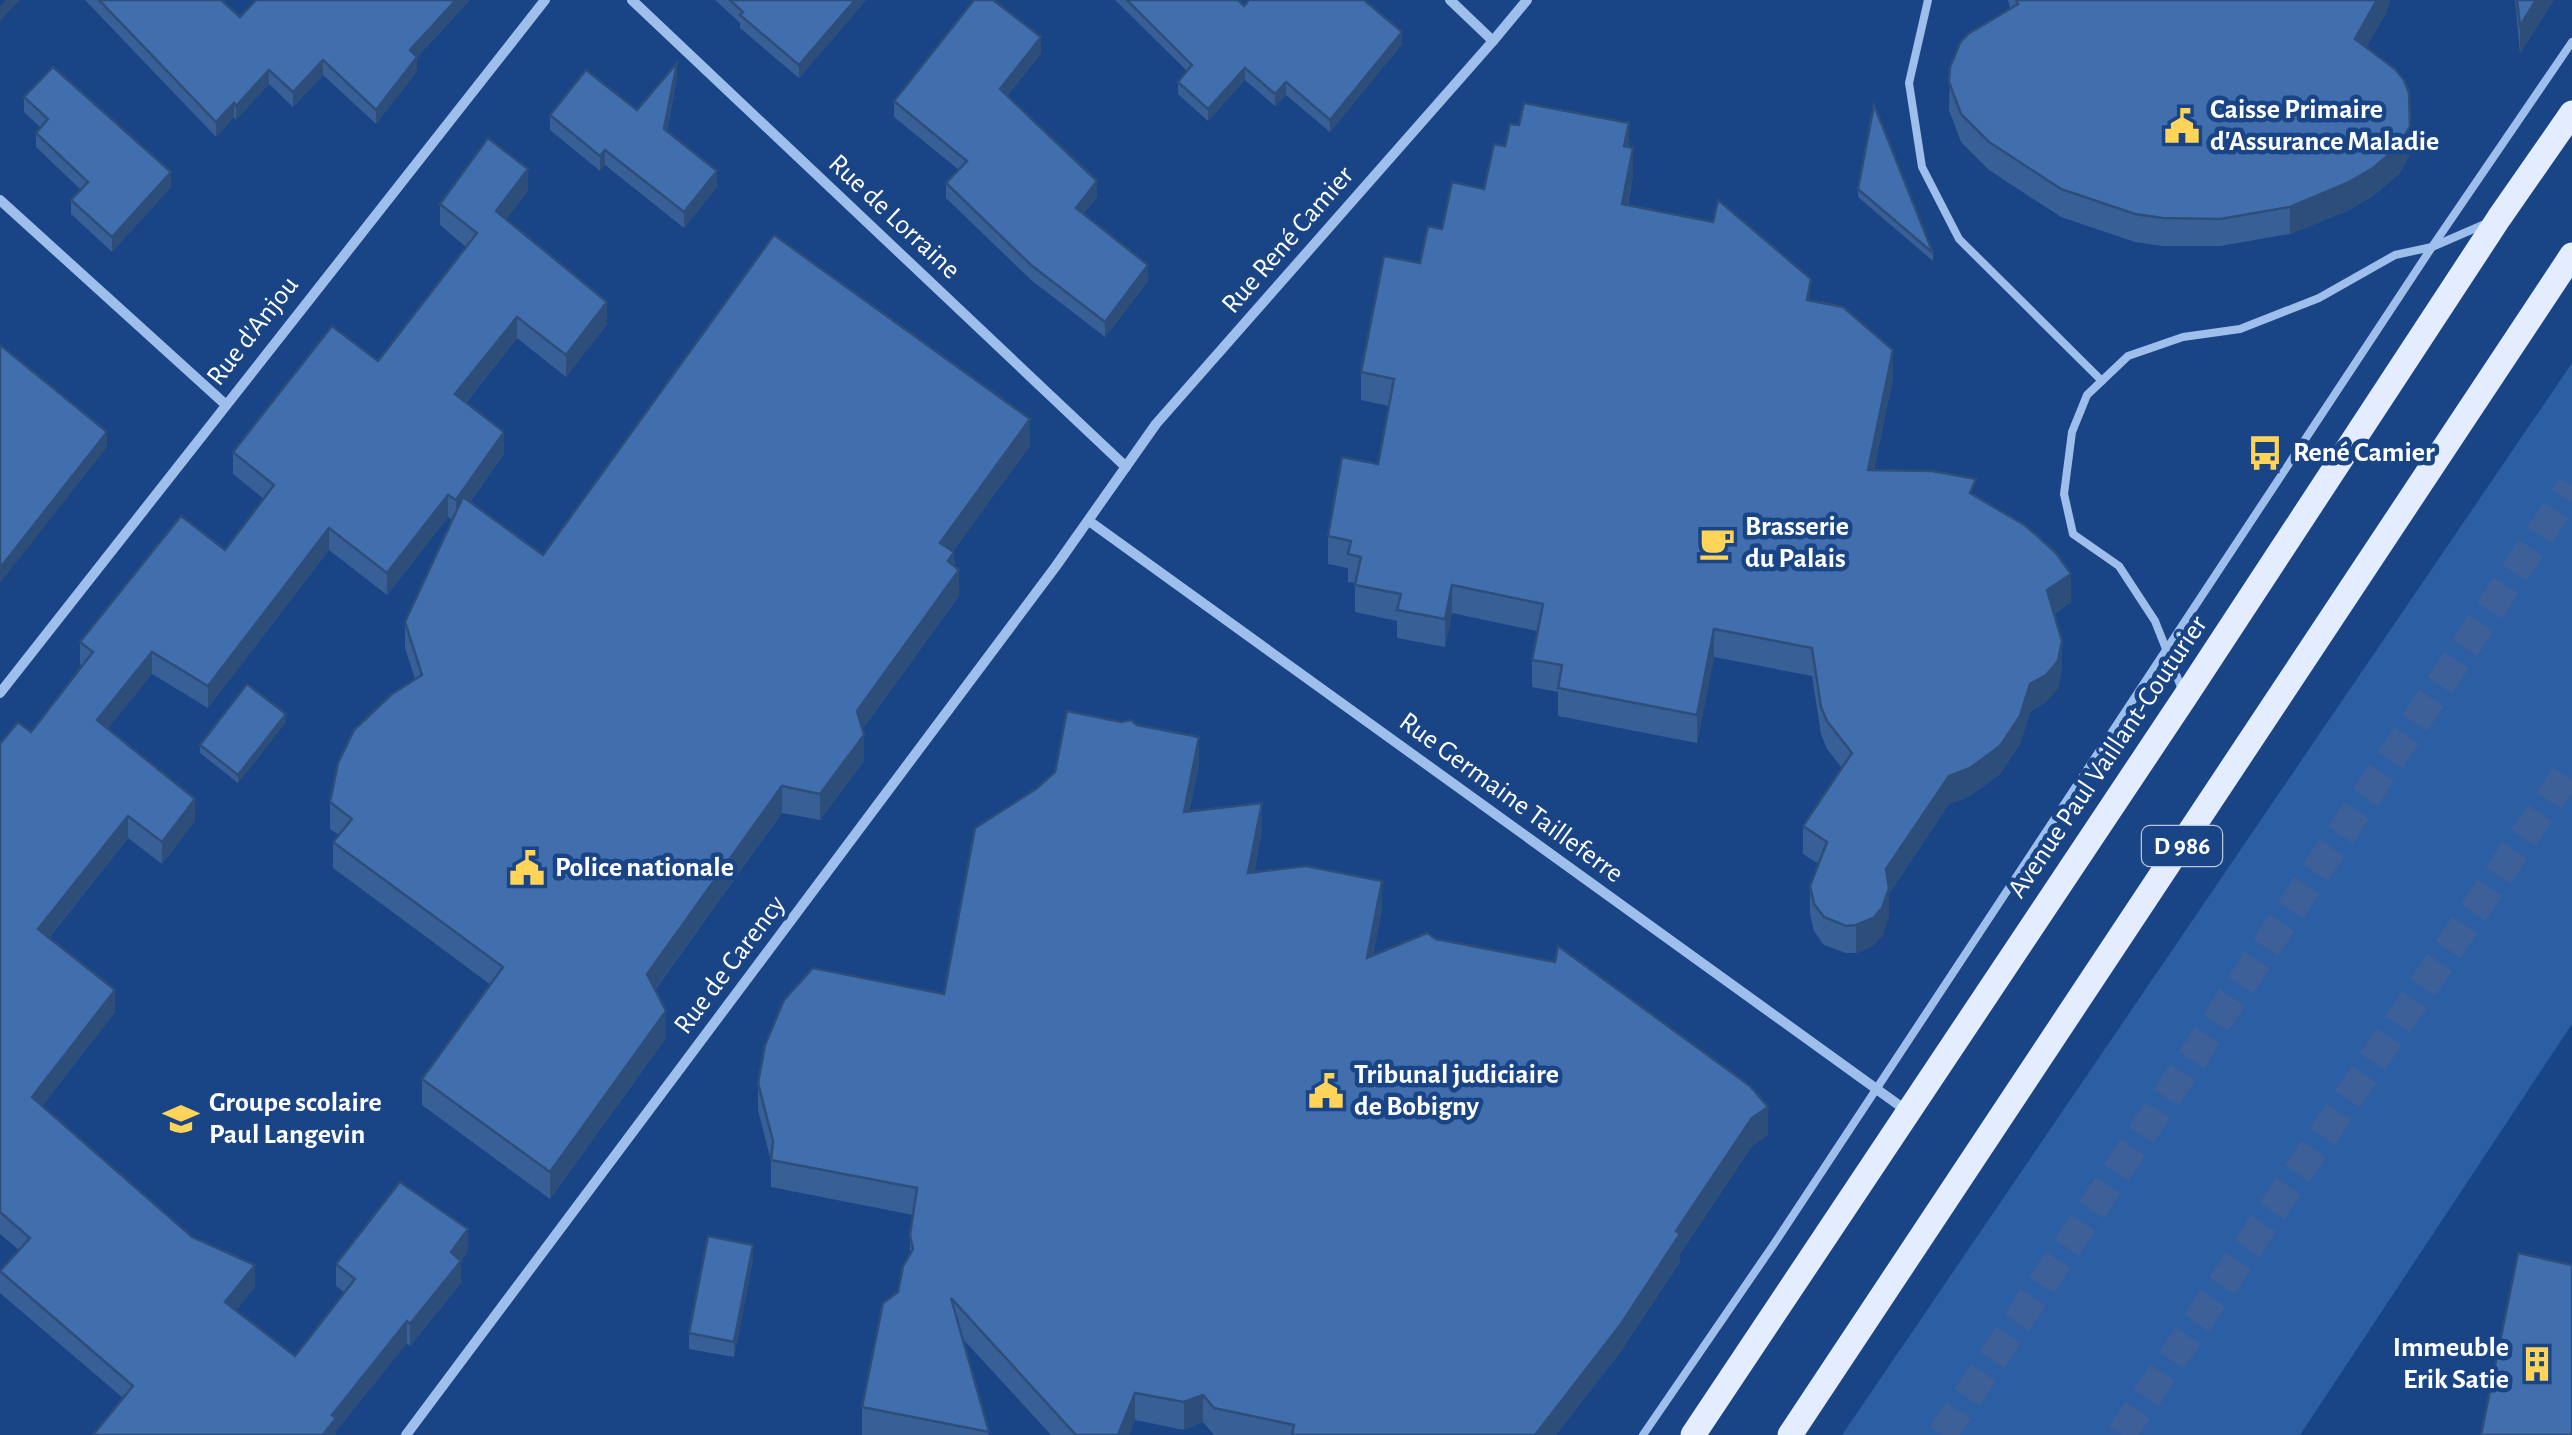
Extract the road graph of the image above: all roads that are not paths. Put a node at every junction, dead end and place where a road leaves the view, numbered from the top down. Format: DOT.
graph roads {
  1 [pos="545,0"];
  2 [pos="632,0"];
  3 [pos="1450,0"];
  4 [pos="1526,0"];
  5 [pos="1928,0"];
  6 [pos="1493,42"];
  7 [pos="2572,42"];
  8 [pos="2572,113"];
  9 [pos="0,200"];
  10 [pos="2499,218"];
  11 [pos="2432,246"];
  12 [pos="2572,255"];
  13 [pos="2102,381"];
  14 [pos="225,404"];
  15 [pos="1126,467"];
  16 [pos="1089,521"];
  17 [pos="2168,649"];
  18 [pos="0,693"];
  19 [pos="2185,697"];
  20 [pos="1875,1089"];
  21 [pos="1906,1111"];
  22 [pos="406,1435"];
  23 [pos="1643,1435"];
  24 [pos="1693,1435"];
  25 [pos="1790,1435"];
  1 -- 14 [label="street, Rue d'Anjou"];
  2 -- 15 [label="street, Rue de Lorraine"];
  3 -- 6 [label="street"];
  4 -- 6 [label="street, Rue René Camier"];
  5 -- 13 [label="lane"];
  6 -- 15 [label="street, Rue René Camier"];
  7 -- 11 [label="lane"];
  8 -- 10 [label="main road, Avenue Paul Vaillant-Couturier / D 986"];
  9 -- 14 [label="street"];
  10 -- 11 [label="lane"];
  10 -- 19 [label="main road, Avenue Paul Vaillant-Couturier / D 986"];
  11 -- 13 [label="lane"];
  11 -- 17 [label="lane"];
  12 -- 25 [label="main road, D 986"];
  13 -- 17 [label="lane"];
  14 -- 18 [label="street, Rue d'Anjou"];
  15 -- 16 [label="street, Rue René Camier"];
  16 -- 20 [label="street, Rue Germaine Tailleferre"];
  16 -- 22 [label="street, Rue de Carency"];
  17 -- 19 [label="lane"];
  17 -- 20 [label="lane"];
  19 -- 21 [label="main road, Avenue Paul Vaillant-Couturier / D 986"];
  20 -- 21 [label="street, Rue Germaine Tailleferre"];
  20 -- 23 [label="lane"];
  21 -- 24 [label="main road, Avenue Paul Vaillant-Couturier / D 986"];
}
